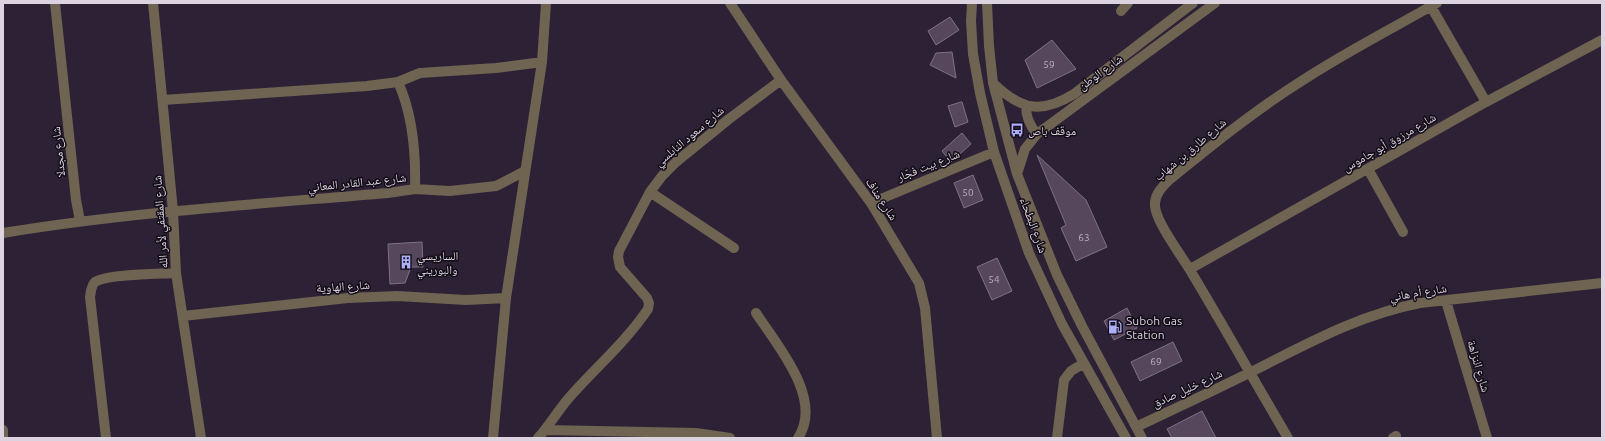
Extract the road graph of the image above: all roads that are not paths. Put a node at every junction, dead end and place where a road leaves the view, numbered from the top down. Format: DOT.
graph roads {
  1 [pos="55,3"];
  2 [pos="153,3"];
  3 [pos="546,3"];
  4 [pos="972,3"];
  5 [pos="988,3"];
  6 [pos="1128,3"];
  7 [pos="1193,3"];
  8 [pos="1215,3"];
  9 [pos="733,4"];
  10 [pos="1432,4"];
  11 [pos="1180,7"];
  12 [pos="1121,11"];
  13 [pos="1602,40"];
  14 [pos="542,62"];
  15 [pos="781,80"];
  16 [pos="398,82"];
  17 [pos="993,83"];
  18 [pos="163,100"];
  19 [pos="1486,102"];
  20 [pos="1026,105"];
  21 [pos="1037,134"];
  22 [pos="994,152"];
  23 [pos="1368,169"];
  24 [pos="525,171"];
  25 [pos="1017,174"];
  26 [pos="415,189"];
  27 [pos="650,192"];
  28 [pos="871,203"];
  29 [pos="173,211"];
  30 [pos="80,221"];
  31 [pos="1403,232"];
  32 [pos="3,233"];
  33 [pos="734,248"];
  34 [pos="1190,269"];
  35 [pos="176,273"];
  36 [pos="1602,283"];
  37 [pos="506,298"];
  38 [pos="1446,301"];
  39 [pos="756,313"];
  40 [pos="183,316"];
  41 [pos="1084,363"];
  42 [pos="1250,373"];
  43 [pos="1136,427"];
  44 [pos="3,430"];
  45 [pos="546,430"];
  46 [pos="3,438"];
  47 [pos="106,438"];
  48 [pos="201,438"];
  49 [pos="493,438"];
  50 [pos="538,438"];
  51 [pos="730,438"];
  52 [pos="798,438"];
  53 [pos="937,438"];
  54 [pos="1057,438"];
  55 [pos="1126,438"];
  56 [pos="1142,438"];
  57 [pos="1288,438"];
  58 [pos="1487,438"];
  1 -- 30 [label="street, شارع مجدلا"];
  2 -- 18 [label="street, شارع المقتفي لأمر الله"];
  3 -- 14 [label="street"];
  4 -- 22 [label="street, شارع البطحاء"];
  5 -- 17 [label="street, شارع البطحاء"];
  6 -- 12 [label="street"];
  7 -- 11 [label="street, شارع الوطن"];
  8 -- 21 [label="street, شارع الوطن"];
  9 -- 15 [label="street, شارع مناف"];
  10 -- 19 [label="street"];
  10 -- 34 [label="street, شارع طارق بن شهاب"];
  11 -- 20 [label="street, شارع الوطن"];
  13 -- 19 [label="street, شارع مرزوق أبو جاموس"];
  14 -- 16 [label="street"];
  14 -- 24 [label="street"];
  15 -- 27 [label="street, شارع سعود النابلسي"];
  15 -- 28 [label="street, شارع مناف"];
  16 -- 18 [label="street"];
  16 -- 26 [label="street, شارع عبد القادر المعاني"];
  17 -- 20 [label="street, شارع الوطن"];
  17 -- 25 [label="street, شارع البطحاء"];
  18 -- 29 [label="street, شارع المقتفي لأمر الله"];
  19 -- 23 [label="street, شارع مرزوق أبو جاموس"];
  20 -- 21 [label="street"];
  21 -- 25 [label="street, شارع الوطن"];
  22 -- 28 [label="street, شارع بيت فجّار"];
  22 -- 41 [label="street, شارع البطحاء"];
  23 -- 31 [label="street"];
  23 -- 34 [label="street, شارع مرزوق أبو جاموس"];
  24 -- 26 [label="street"];
  24 -- 37 [label="street"];
  25 -- 43 [label="street, شارع البطحاء"];
  26 -- 29 [label="street, شارع عبد القادر المعاني"];
  27 -- 33 [label="street"];
  27 -- 45 [label="street, شارع سعود النابلسي"];
  28 -- 53 [label="street, شارع مناف"];
  29 -- 30 [label="street, شارع عبد القادر المعاني"];
  29 -- 35 [label="street, شارع المقتفي لأمر الله"];
  30 -- 32 [label="street"];
  34 -- 42 [label="street, شارع طارق بن شهاب"];
  35 -- 40 [label="street, شارع المقتفي لأمر الله"];
  35 -- 47 [label="street"];
  36 -- 38 [label="street, شارع أم هاني"];
  37 -- 40 [label="street, شارع الهاوية"];
  37 -- 49 [label="street"];
  38 -- 42 [label="street, شارع أم هاني"];
  38 -- 58 [label="street, شارع النزاهة"];
  39 -- 52 [label="street"];
  40 -- 48 [label="street, شارع المقتفي لأمر الله"];
  41 -- 54 [label="street"];
  41 -- 55 [label="street, شارع البطحاء"];
  42 -- 43 [label="street, شارع خليل صادق"];
  42 -- 57 [label="street, شارع طارق بن شهاب"];
  43 -- 56 [label="street, شارع البطحاء"];
  44 -- 46 [label="street"];
  45 -- 50 [label="street, شارع سعود النابلسي"];
  45 -- 51 [label="street"];
}
